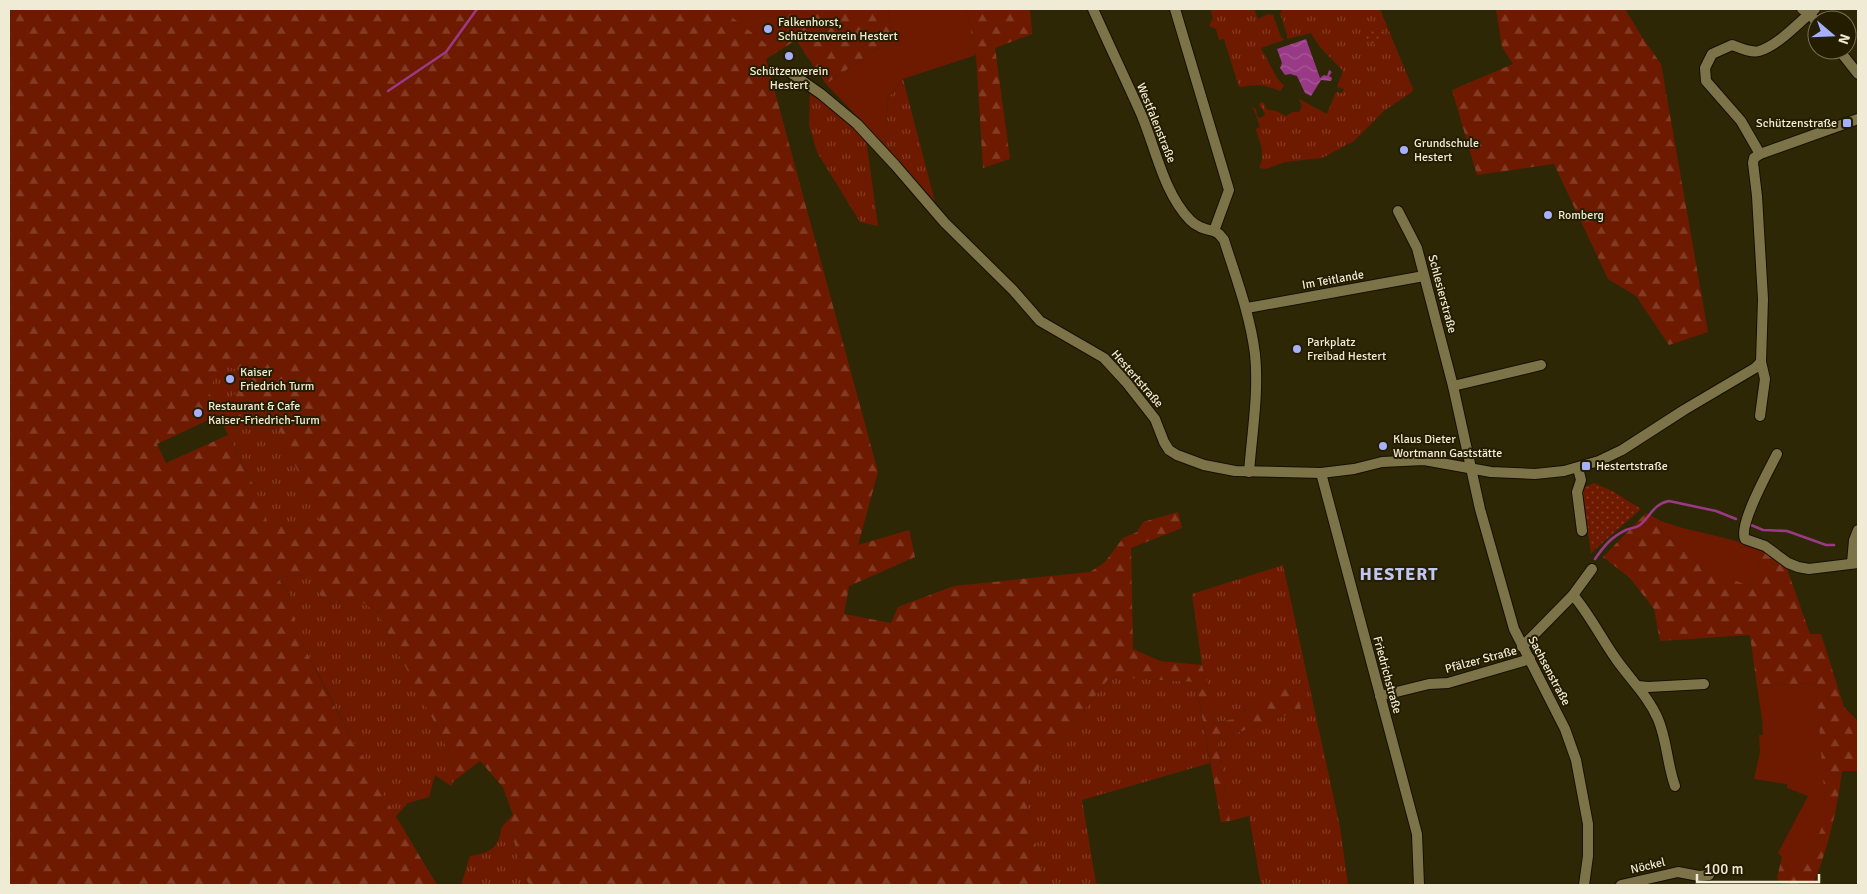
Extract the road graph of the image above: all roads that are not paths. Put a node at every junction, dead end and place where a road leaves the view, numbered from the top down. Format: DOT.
graph roads {
  1 [pos="1093,9"];
  2 [pos="1175,9"];
  3 [pos="1807,12"];
  4 [pos="1847,60"];
  5 [pos="791,73"];
  6 [pos="1858,74"];
  7 [pos="1858,119"];
  8 [pos="1760,154"];
  9 [pos="1398,211"];
  10 [pos="1214,231"];
  11 [pos="1424,276"];
  12 [pos="1247,308"];
  13 [pos="1761,362"];
  14 [pos="1541,365"];
  15 [pos="1454,386"];
  16 [pos="1760,416"];
  17 [pos="1777,454"];
  18 [pos="1578,468"];
  19 [pos="1472,469"];
  20 [pos="1249,472"];
  21 [pos="1321,472"];
  22 [pos="1858,530"];
  23 [pos="1582,531"];
  24 [pos="1855,563"];
  25 [pos="1592,569"];
  26 [pos="1573,595"];
  27 [pos="1522,647"];
  28 [pos="1530,659"];
  29 [pos="1704,684"];
  30 [pos="1638,686"];
  31 [pos="1380,696"];
  32 [pos="1675,786"];
  33 [pos="1709,875"];
  34 [pos="1419,885"];
  35 [pos="1584,885"];
  36 [pos="1621,885"];
  1 -- 10 [label="street, Westfalenstraße"];
  2 -- 10 [label="street"];
  3 -- 8 [label="street"];
  4 -- 6 [label="street"];
  5 -- 20 [label="street, Hestertstraße"];
  7 -- 8 [label="street"];
  8 -- 13 [label="street"];
  9 -- 11 [label="street, Schlesierstraße"];
  10 -- 12 [label="street"];
  11 -- 12 [label="street, Im Teitlande"];
  11 -- 15 [label="street, Schlesierstraße"];
  12 -- 20 [label="street"];
  13 -- 16 [label="street"];
  13 -- 18 [label="street, Hestertstraße"];
  14 -- 15 [label="street"];
  15 -- 19 [label="street, Schlesierstraße"];
  17 -- 24 [label="street"];
  18 -- 19 [label="street, Hestertstraße"];
  18 -- 23 [label="street"];
  19 -- 21 [label="street, Hestertstraße"];
  19 -- 27 [label="street, Sachsenstraße"];
  20 -- 21 [label="street, Hestertstraße"];
  21 -- 31 [label="street, Friedrichstraße"];
  22 -- 24 [label="street"];
  25 -- 26 [label="street, Pfälzer Straße"];
  26 -- 27 [label="street, Pfälzer Straße"];
  26 -- 30 [label="street"];
  27 -- 28 [label="street, Sachsenstraße"];
  28 -- 31 [label="street, Pfälzer Straße"];
  28 -- 35 [label="street, Sachsenstraße"];
  29 -- 30 [label="street"];
  30 -- 32 [label="street"];
  31 -- 34 [label="street, Friedrichstraße"];
  33 -- 36 [label="street, Nöckel"];
}
